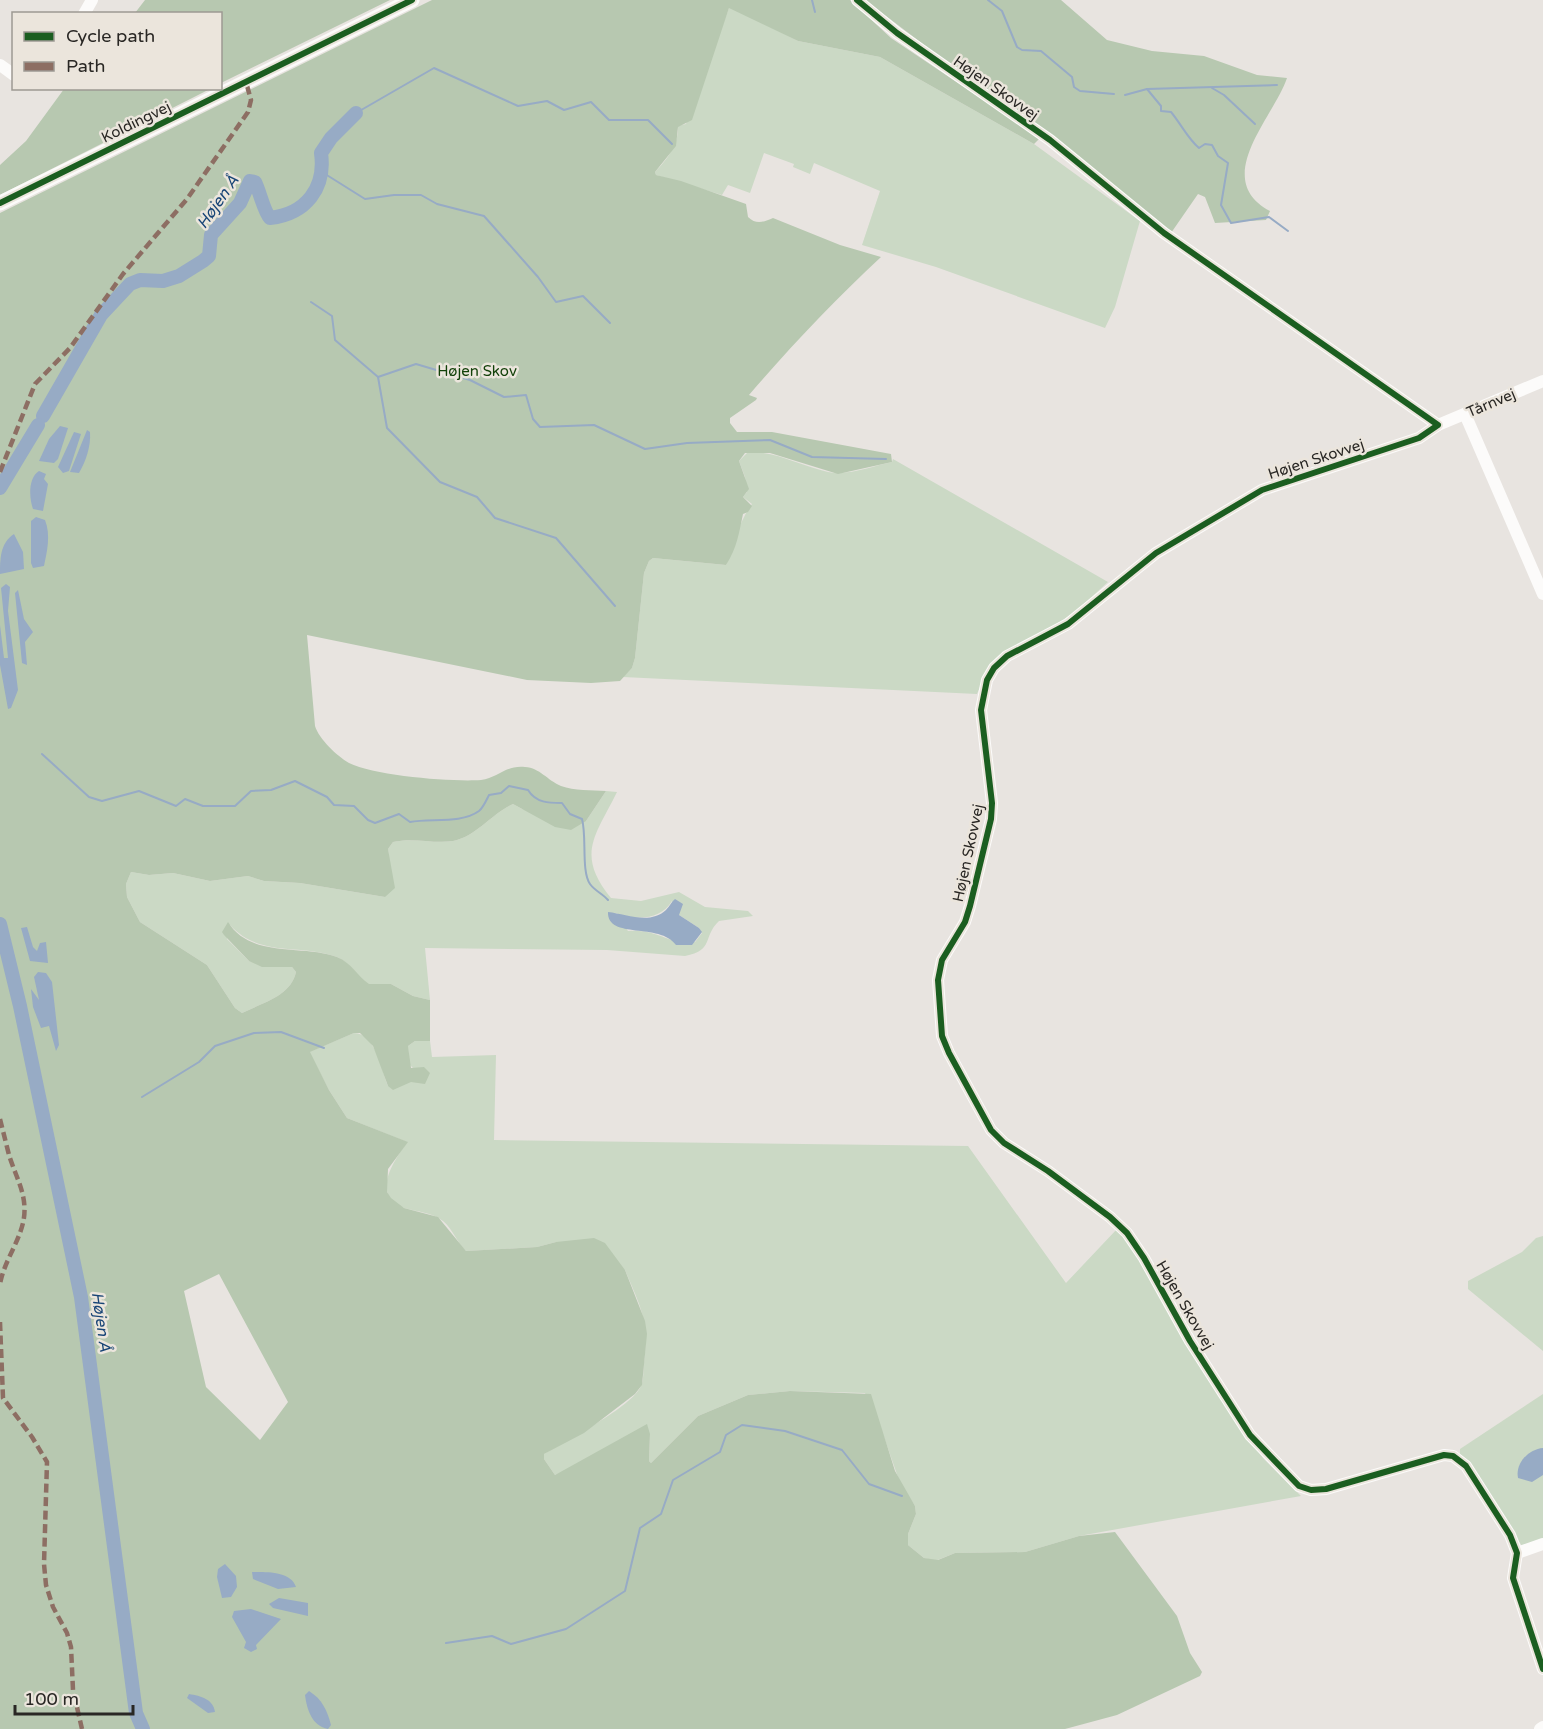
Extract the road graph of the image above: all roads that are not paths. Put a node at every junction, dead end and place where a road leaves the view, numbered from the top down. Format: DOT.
graph roads {
  1 [pos="412,0"];
  2 [pos="858,0"];
  3 [pos="0,203"];
  4 [pos="1543,381"];
  5 [pos="1465,414"];
  6 [pos="1438,425"];
  7 [pos="1543,594"];
  8 [pos="1543,1544"];
  9 [pos="1517,1553"];
  10 [pos="1543,1669"];
  1 -- 3 [label="main road, Koldingvej"];
  2 -- 6 [label="street, Højen Skovvej"];
  4 -- 5 [label="street, Tårnvej"];
  5 -- 6 [label="street, Tårnvej"];
  5 -- 7 [label="street"];
  6 -- 9 [label="street, Højen Skovvej"];
  8 -- 9 [label="street"];
  9 -- 10 [label="street"];
}
